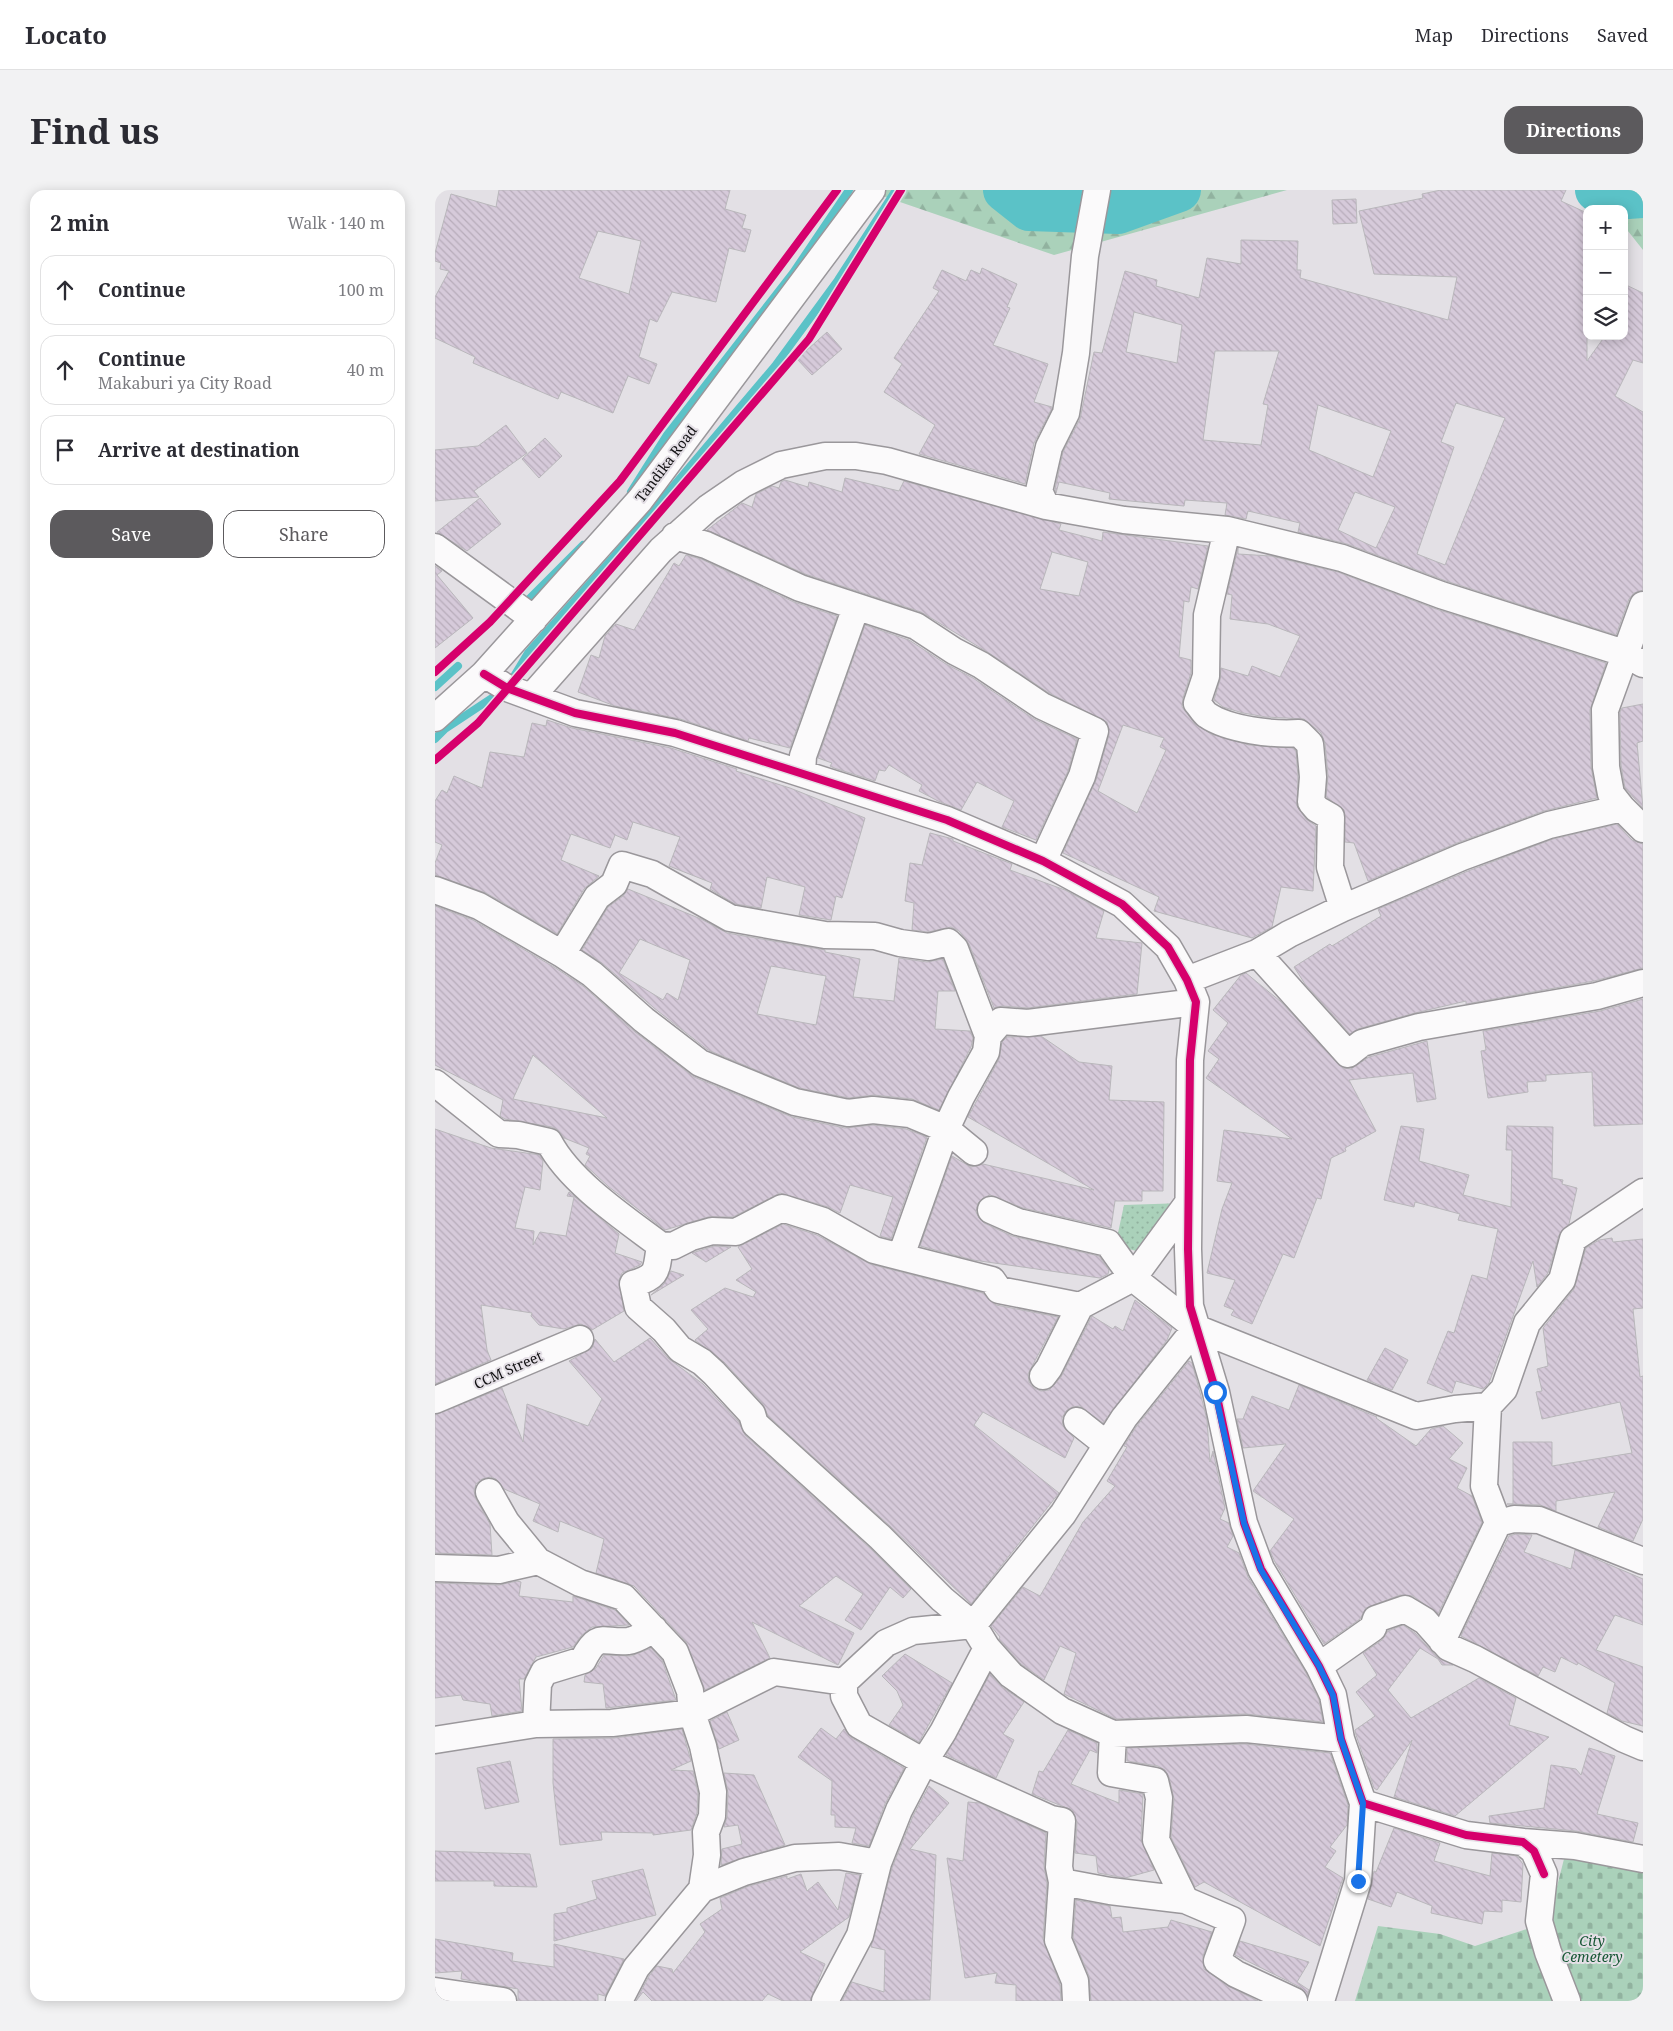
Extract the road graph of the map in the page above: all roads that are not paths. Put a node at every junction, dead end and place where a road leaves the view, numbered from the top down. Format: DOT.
graph roads {
  1 [pos="872,190"];
  2 [pos="1097,190"];
  3 [pos="1046,506"];
  4 [pos="1227,530"];
  5 [pos="675,536"];
  6 [pos="435,547"];
  7 [pos="1643,605"];
  8 [pos="856,607"];
  9 [pos="534,619"];
  10 [pos="1633,659"];
  11 [pos="484,674"];
  12 [pos="532,696"];
  13 [pos="435,718"];
  14 [pos="802,773"];
  15 [pos="1622,808"];
  16 [pos="1643,829"];
  17 [pos="1043,861"];
  18 [pos="435,890"];
  19 [pos="1343,908"];
  20 [pos="1257,953"];
  21 [pos="562,954"];
  22 [pos="1643,983"];
  23 [pos="1192,991"];
  24 [pos="988,1036"];
  25 [pos="435,1083"];
  26 [pos="946,1129"];
  27 [pos="974,1152"];
  28 [pos="1643,1192"];
  29 [pos="1188,1203"];
  30 [pos="991,1210"];
  31 [pos="660,1245"];
  32 [pos="901,1256"];
  33 [pos="1133,1278"];
  34 [pos="1080,1306"];
  35 [pos="1196,1328"];
  36 [pos="580,1339"];
  37 [pos="1043,1376"];
  38 [pos="451,1399"];
  39 [pos="1488,1406"];
  40 [pos="1077,1421"];
  41 [pos="1106,1444"];
  42 [pos="489,1492"];
  43 [pos="1498,1523"];
  44 [pos="538,1561"];
  45 [pos="1643,1561"];
  46 [pos="435,1568"];
  47 [pos="973,1624"];
  48 [pos="653,1629"];
  49 [pos="1442,1640"];
  50 [pos="987,1648"];
  51 [pos="1319,1666"];
  52 [pos="844,1682"];
  53 [pos="692,1713"];
  54 [pos="536,1724"];
  55 [pos="1113,1734"];
  56 [pos="1341,1739"];
  57 [pos="435,1740"];
  58 [pos="1643,1747"];
  59 [pos="924,1762"];
  60 [pos="1363,1803"];
  61 [pos="1523,1842"];
  62 [pos="1643,1859"];
  63 [pos="878,1862"];
  64 [pos="1062,1882"];
  65 [pos="702,1888"];
  66 [pos="1185,1900"];
  67 [pos="435,1990"];
  68 [pos="503,2001"];
  69 [pos="619,2001"];
  70 [pos="825,2001"];
  71 [pos="1076,2001"];
  72 [pos="1294,2001"];
  73 [pos="1321,2001"];
  74 [pos="1567,2001"];
  1 -- 9 [label="street, Tandika Road"];
  2 -- 3 [label="street"];
  3 -- 4 [label="street"];
  3 -- 5 [label="street"];
  4 -- 10 [label="street"];
  4 -- 19 [label="street"];
  5 -- 8 [label="street"];
  5 -- 12 [label="street"];
  6 -- 9 [label="street"];
  7 -- 10 [label="street"];
  8 -- 14 [label="street"];
  8 -- 17 [label="street"];
  9 -- 11 [label="street, Tandika Road"];
  10 -- 15 [label="street"];
  11 -- 12 [label="street"];
  11 -- 13 [label="street, Tandika Road"];
  12 -- 14 [label="street"];
  14 -- 17 [label="street"];
  15 -- 16 [label="street"];
  15 -- 19 [label="street"];
  17 -- 23 [label="street"];
  18 -- 21 [label="street"];
  19 -- 20 [label="street"];
  20 -- 22 [label="street"];
  20 -- 23 [label="street"];
  21 -- 24 [label="street"];
  21 -- 26 [label="street"];
  23 -- 24 [label="street"];
  23 -- 29 [label="street"];
  24 -- 26 [label="street"];
  25 -- 31 [label="street"];
  26 -- 27 [label="street"];
  26 -- 32 [label="street"];
  28 -- 39 [label="street"];
  29 -- 33 [label="street"];
  29 -- 35 [label="street"];
  30 -- 33 [label="street"];
  31 -- 32 [label="street"];
  31 -- 47 [label="street"];
  32 -- 34 [label="street"];
  33 -- 34 [label="street"];
  33 -- 35 [label="street"];
  34 -- 37 [label="street"];
  35 -- 39 [label="street"];
  35 -- 41 [label="street"];
  35 -- 51 [label="street"];
  36 -- 38 [label="street, CCM Street"];
  39 -- 43 [label="street"];
  40 -- 41 [label="street"];
  41 -- 47 [label="street"];
  42 -- 44 [label="street"];
  43 -- 45 [label="street"];
  43 -- 49 [label="street"];
  44 -- 46 [label="street"];
  44 -- 48 [label="street"];
  47 -- 50 [label="street"];
  47 -- 52 [label="street"];
  48 -- 53 [label="street"];
  48 -- 54 [label="street"];
  49 -- 51 [label="street"];
  49 -- 58 [label="street"];
  50 -- 55 [label="street"];
  50 -- 59 [label="street"];
  51 -- 56 [label="street"];
  52 -- 53 [label="street"];
  52 -- 59 [label="street"];
  53 -- 54 [label="street"];
  53 -- 65 [label="street"];
  54 -- 57 [label="street"];
  55 -- 56 [label="street"];
  55 -- 66 [label="street"];
  56 -- 60 [label="street"];
  59 -- 63 [label="street"];
  59 -- 64 [label="street"];
  60 -- 61 [label="street"];
  60 -- 73 [label="street"];
  61 -- 62 [label="street"];
  61 -- 74 [label="street"];
  63 -- 65 [label="street"];
  63 -- 70 [label="street"];
  64 -- 66 [label="street"];
  64 -- 71 [label="street"];
  65 -- 69 [label="street"];
  66 -- 72 [label="street"];
  67 -- 68 [label="street"];
}
